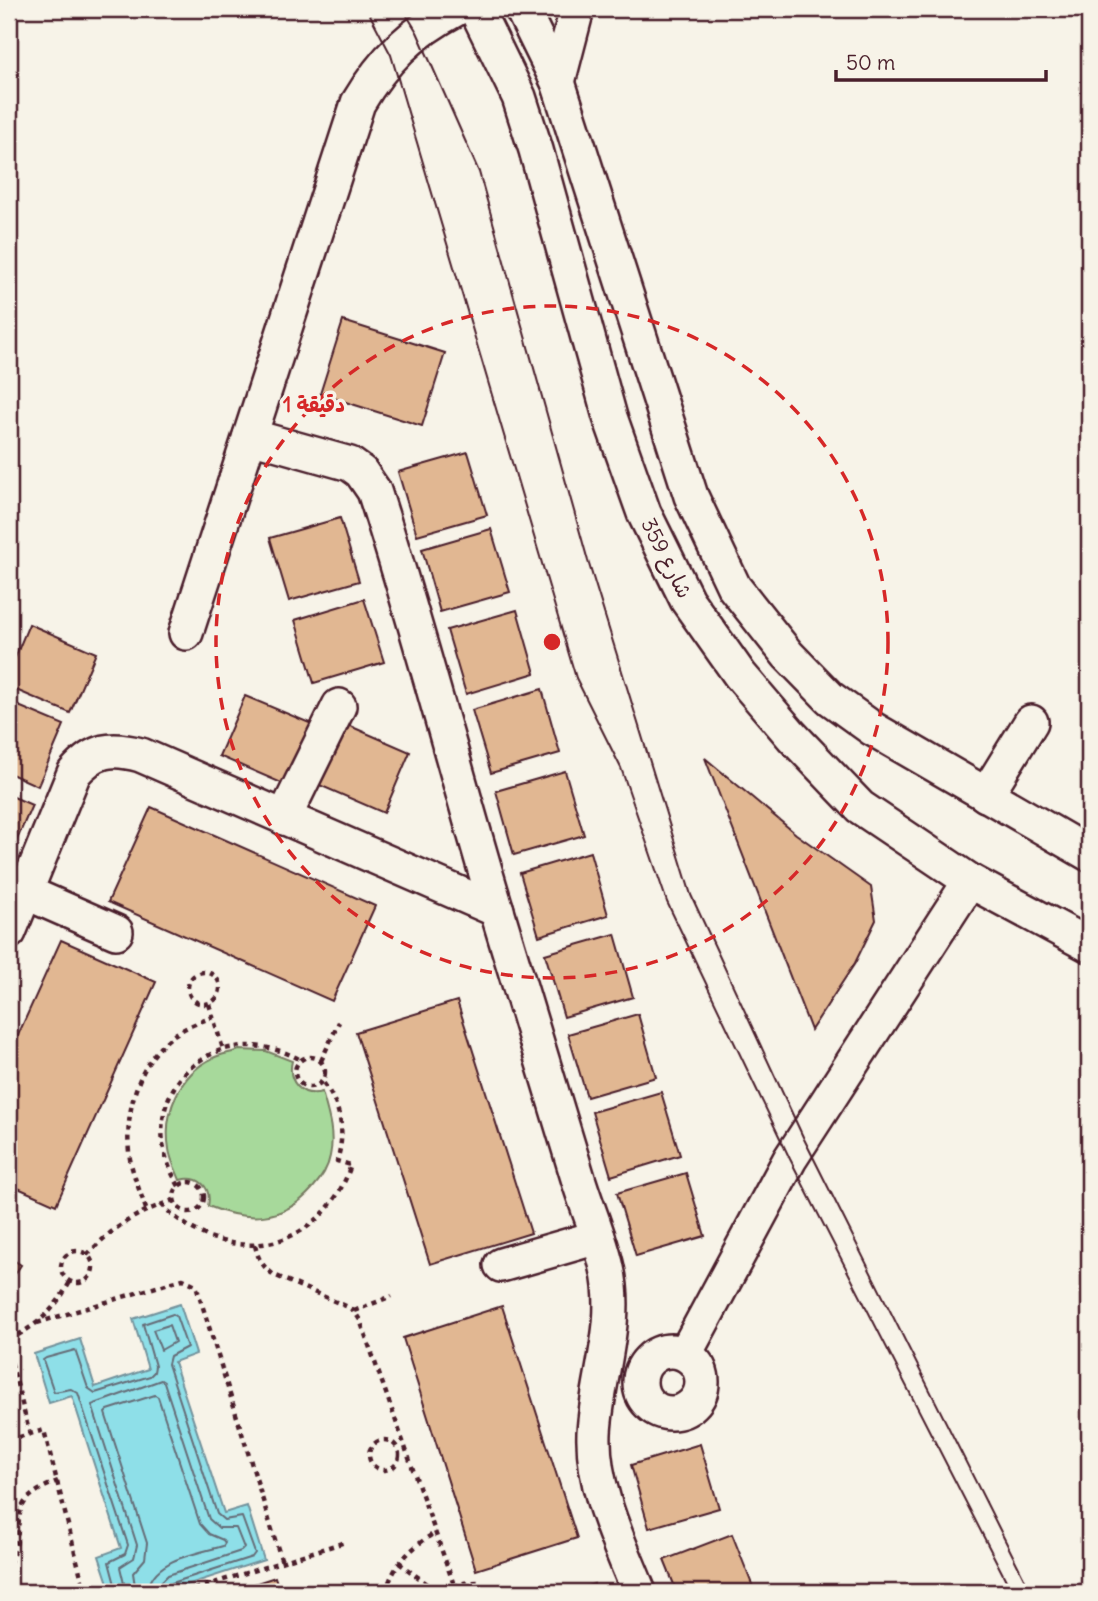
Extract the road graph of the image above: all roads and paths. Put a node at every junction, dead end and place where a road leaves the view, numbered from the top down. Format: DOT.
graph roads {
  1 [pos="456,9"];
  2 [pos="476,9"];
  3 [pos="522,9"];
  4 [pos="577,9"];
  5 [pos="558,82"];
  6 [pos="250,436"];
  7 [pos="186,633"];
  8 [pos="339,706"];
  9 [pos="1031,722"];
  10 [pos="986,795"];
  11 [pos="284,818"];
  12 [pos="1089,854"];
  13 [pos="970,881"];
  14 [pos="25,892"];
  15 [pos="497,910"];
  16 [pos="9,932"];
  17 [pos="116,932"];
  18 [pos="1089,945"];
  19 [pos="209,1004"];
  20 [pos="213,1017"];
  21 [pos="339,1021"];
  22 [pos="223,1049"];
  23 [pos="301,1060"];
  24 [pos="321,1061"];
  25 [pos="322,1081"];
  26 [pos="179,1186"];
  27 [pos="174,1200"];
  28 [pos="161,1204"];
  29 [pos="146,1209"];
  30 [pos="598,1237"];
  31 [pos="255,1245"];
  32 [pos="86,1255"];
  33 [pos="500,1265"];
  34 [pos="70,1282"];
  35 [pos="392,1296"];
  36 [pos="354,1311"];
  37 [pos="37,1323"];
  38 [pos="9,1340"];
  39 [pos="9,1353"];
  40 [pos="685,1354"];
  41 [pos="30,1435"];
  42 [pos="9,1440"];
  43 [pos="406,1445"];
  44 [pos="397,1449"];
  45 [pos="58,1481"];
  46 [pos="436,1532"];
  47 [pos="345,1542"];
  48 [pos="282,1562"];
  49 [pos="399,1563"];
  50 [pos="9,1564"];
  51 [pos="480,1582"];
  52 [pos="454,1585"];
  53 [pos="85,1592"];
  54 [pos="185,1592"];
  55 [pos="386,1592"];
  56 [pos="438,1592"];
  57 [pos="445,1592"];
  58 [pos="639,1592"];
  1 -- 6 [label="street"];
  2 -- 13 [label="street, شارع 359"];
  3 -- 5 [label="street"];
  4 -- 5 [label="street"];
  5 -- 10 [label="street"];
  6 -- 7 [label="street"];
  6 -- 15 [label="street"];
  8 -- 11 [label="street"];
  9 -- 10 [label="street"];
  10 -- 12 [label="street"];
  11 -- 14 [label="street"];
  11 -- 15 [label="street"];
  13 -- 18 [label="street, شارع 359"];
  13 -- 40 [label="street"];
  14 -- 16 [label="street"];
  14 -- 17 [label="street"];
  15 -- 30 [label="street"];
  19 -- 19 [label="path"];
  19 -- 20 [label="path"];
  20 -- 22 [label="path"];
  20 -- 29 [label="path"];
  21 -- 24 [label="path"];
  22 -- 23 [label="path"];
  22 -- 26 [label="path"];
  23 -- 24 [label="path"];
  23 -- 25 [label="path"];
  24 -- 25 [label="path"];
  25 -- 31 [label="path"];
  26 -- 27 [label="path"];
  26 -- 27 [label="path"];
  27 -- 28 [label="path"];
  28 -- 29 [label="path"];
  28 -- 31 [label="path"];
  29 -- 32 [label="path"];
  30 -- 33 [label="street"];
  30 -- 58 [label="street"];
  31 -- 36 [label="path"];
  32 -- 34 [label="path"];
  32 -- 34 [label="path"];
  34 -- 37 [label="path"];
  35 -- 36 [label="path"];
  36 -- 43 [label="path"];
  37 -- 38 [label="path"];
  37 -- 48 [label="path"];
  39 -- 41 [label="path"];
  41 -- 42 [label="path"];
  41 -- 45 [label="path"];
  43 -- 44 [label="path"];
  43 -- 46 [label="path"];
  44 -- 44 [label="path"];
  45 -- 50 [label="path"];
  45 -- 53 [label="path"];
  46 -- 49 [label="path"];
  46 -- 52 [label="path"];
  47 -- 48 [label="path"];
  48 -- 54 [label="path"];
  49 -- 55 [label="path"];
  49 -- 56 [label="path"];
  51 -- 52 [label="path"];
  52 -- 57 [label="path"];
}
